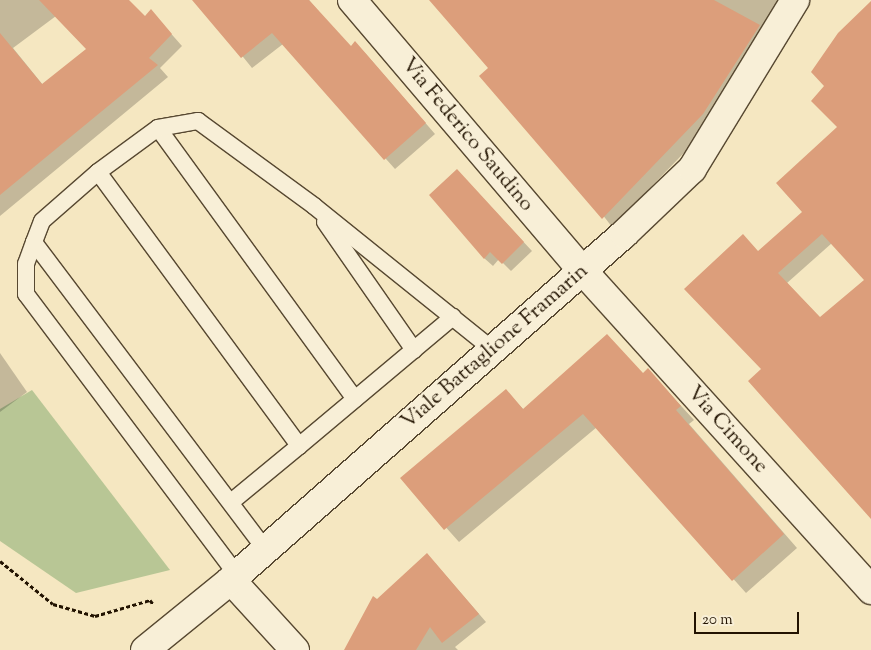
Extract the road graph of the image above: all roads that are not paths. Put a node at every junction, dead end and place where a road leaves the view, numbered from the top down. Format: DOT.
graph roads {
  1 [pos="352,0"];
  2 [pos="795,0"];
  3 [pos="158,128"];
  4 [pos="98,172"];
  5 [pos="314,206"];
  6 [pos="34,242"];
  7 [pos="583,270"];
  8 [pos="453,317"];
  9 [pos="492,349"];
  10 [pos="414,350"];
  11 [pos="355,399"];
  12 [pos="299,446"];
  13 [pos="231,502"];
  14 [pos="265,549"];
  15 [pos="234,577"];
  16 [pos="871,590"];
  17 [pos="145,650"];
  18 [pos="295,650"];
  1 -- 7 [label="street, Via Federico Saudino"];
  2 -- 7 [label="street, Viale Battaglione Framarin"];
  3 -- 4 [label="lane"];
  3 -- 5 [label="lane"];
  3 -- 11 [label="lane"];
  4 -- 6 [label="lane"];
  4 -- 12 [label="lane"];
  5 -- 8 [label="lane"];
  5 -- 10 [label="lane"];
  6 -- 13 [label="lane"];
  6 -- 15 [label="lane"];
  7 -- 9 [label="street, Viale Battaglione Framarin"];
  7 -- 16 [label="street, Via Cimone"];
  8 -- 9 [label="lane"];
  8 -- 10 [label="lane"];
  9 -- 14 [label="street, Viale Battaglione Framarin"];
  10 -- 11 [label="lane"];
  11 -- 12 [label="lane"];
  12 -- 13 [label="lane"];
  13 -- 14 [label="lane"];
  14 -- 15 [label="street, Viale Battaglione Framarin"];
  15 -- 17 [label="street, Viale Battaglione Framarin"];
  15 -- 18 [label="street"];
}
